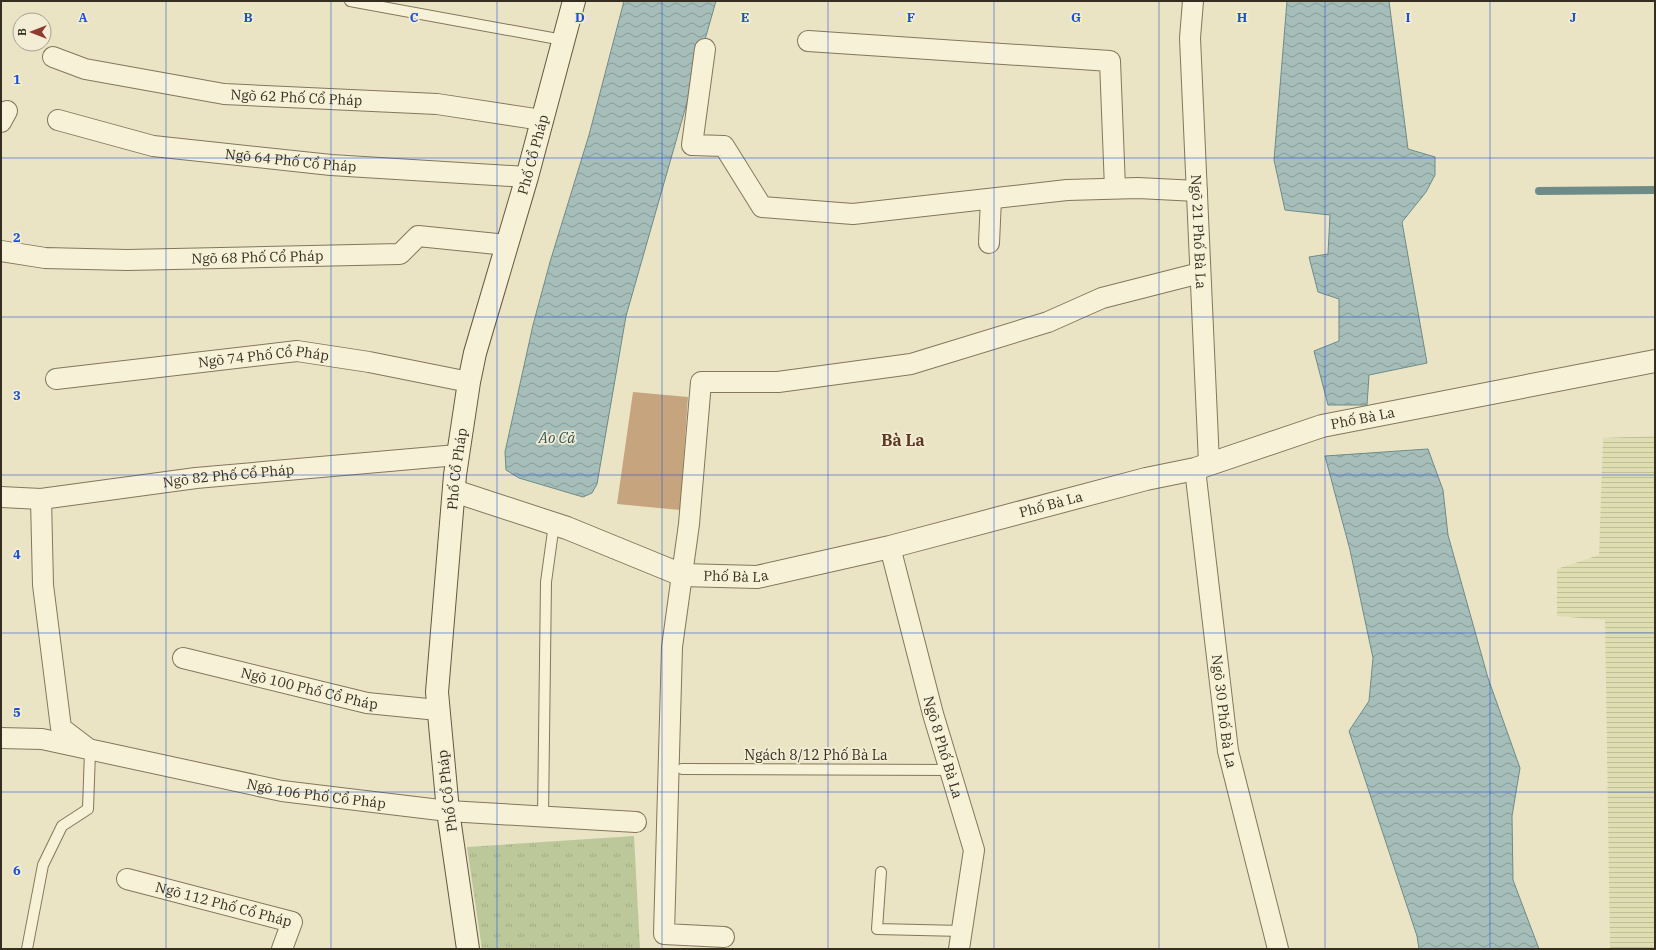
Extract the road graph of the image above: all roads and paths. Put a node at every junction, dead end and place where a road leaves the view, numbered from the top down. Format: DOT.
graph roads {
  1 [pos="350,1"];
  2 [pos="574,1"];
  3 [pos="1193,1"];
  4 [pos="564,40"];
  5 [pos="808,41"];
  6 [pos="705,49"];
  7 [pos="53,57"];
  8 [pos="58,120"];
  9 [pos="542,120"];
  10 [pos="527,177"];
  11 [pos="1115,188"];
  12 [pos="1197,191"];
  13 [pos="991,199"];
  14 [pos="989,243"];
  15 [pos="506,245"];
  16 [pos="1,251"];
  17 [pos="1200,273"];
  18 [pos="1655,361"];
  19 [pos="56,379"];
  20 [pos="469,382"];
  21 [pos="457,455"];
  22 [pos="1202,466"];
  23 [pos="454,491"];
  24 [pos="1,497"];
  25 [pos="41,498"];
  26 [pos="554,524"];
  27 [pos="890,547"];
  28 [pos="682,575"];
  29 [pos="183,658"];
  30 [pos="438,710"];
  31 [pos="1,738"];
  32 [pos="90,751"];
  33 [pos="682,768"];
  34 [pos="950,770"];
  35 [pos="448,811"];
  36 [pos="543,816"];
  37 [pos="636,822"];
  38 [pos="881,872"];
  39 [pos="126,879"];
  40 [pos="724,937"];
  41 [pos="960,940"];
  42 [pos="27,949"];
  43 [pos="282,949"];
  44 [pos="468,949"];
  45 [pos="1278,949"];
  1 -- 4 [label="lane"];
  2 -- 4 [label="street, Phố Cổ Pháp"];
  3 -- 12 [label="street, Ngõ 21 Phố Bà La"];
  4 -- 9 [label="street, Phố Cổ Pháp"];
  5 -- 11 [label="street"];
  6 -- 13 [label="street"];
  7 -- 9 [label="street, Ngõ 62 Phố Cổ Pháp"];
  8 -- 10 [label="street, Ngõ 64 Phố Cổ Pháp"];
  9 -- 10 [label="street, Phố Cổ Pháp"];
  10 -- 15 [label="street, Phố Cổ Pháp"];
  11 -- 12 [label="street"];
  11 -- 13 [label="street"];
  12 -- 17 [label="street, Ngõ 21 Phố Bà La"];
  13 -- 14 [label="street"];
  15 -- 16 [label="street, Ngõ 68 Phố Cổ Pháp"];
  15 -- 20 [label="street, Phố Cổ Pháp"];
  17 -- 22 [label="street, Ngõ 21 Phố Bà La"];
  17 -- 28 [label="street"];
  18 -- 22 [label="street, Phố Bà La"];
  19 -- 20 [label="street, Ngõ 74 Phố Cổ Pháp"];
  20 -- 21 [label="street, Phố Cổ Pháp"];
  21 -- 23 [label="street, Phố Cổ Pháp"];
  21 -- 25 [label="street, Ngõ 82 Phố Cổ Pháp"];
  22 -- 27 [label="street, Phố Bà La"];
  22 -- 45 [label="street, Ngõ 30 Phố Bà La"];
  23 -- 26 [label="street, Phố Bà La"];
  23 -- 30 [label="street, Phố Cổ Pháp"];
  24 -- 25 [label="street, Ngõ 82 Phố Cổ Pháp"];
  25 -- 32 [label="street"];
  26 -- 28 [label="street, Phố Bà La"];
  26 -- 36 [label="lane"];
  27 -- 28 [label="street, Phố Bà La"];
  27 -- 34 [label="street, Ngõ 8 Phố Bà La"];
  28 -- 40 [label="street"];
  29 -- 30 [label="street, Ngõ 100 Phố Cổ Pháp"];
  30 -- 35 [label="street, Phố Cổ Pháp"];
  31 -- 32 [label="street, Ngõ 106 Phố Cổ Pháp"];
  32 -- 35 [label="street, Ngõ 106 Phố Cổ Pháp"];
  32 -- 42 [label="lane"];
  33 -- 34 [label="lane, Ngách 8/12 Phố Bà La"];
  34 -- 41 [label="street, Ngõ 8 Phố Bà La"];
  35 -- 36 [label="street, Ngõ 106 Phố Cổ Pháp"];
  35 -- 44 [label="street, Phố Cổ Pháp"];
  36 -- 37 [label="street, Ngõ 106 Phố Cổ Pháp"];
  38 -- 41 [label="lane"];
  39 -- 43 [label="street, Ngõ 112 Phố Cổ Pháp"];
}
